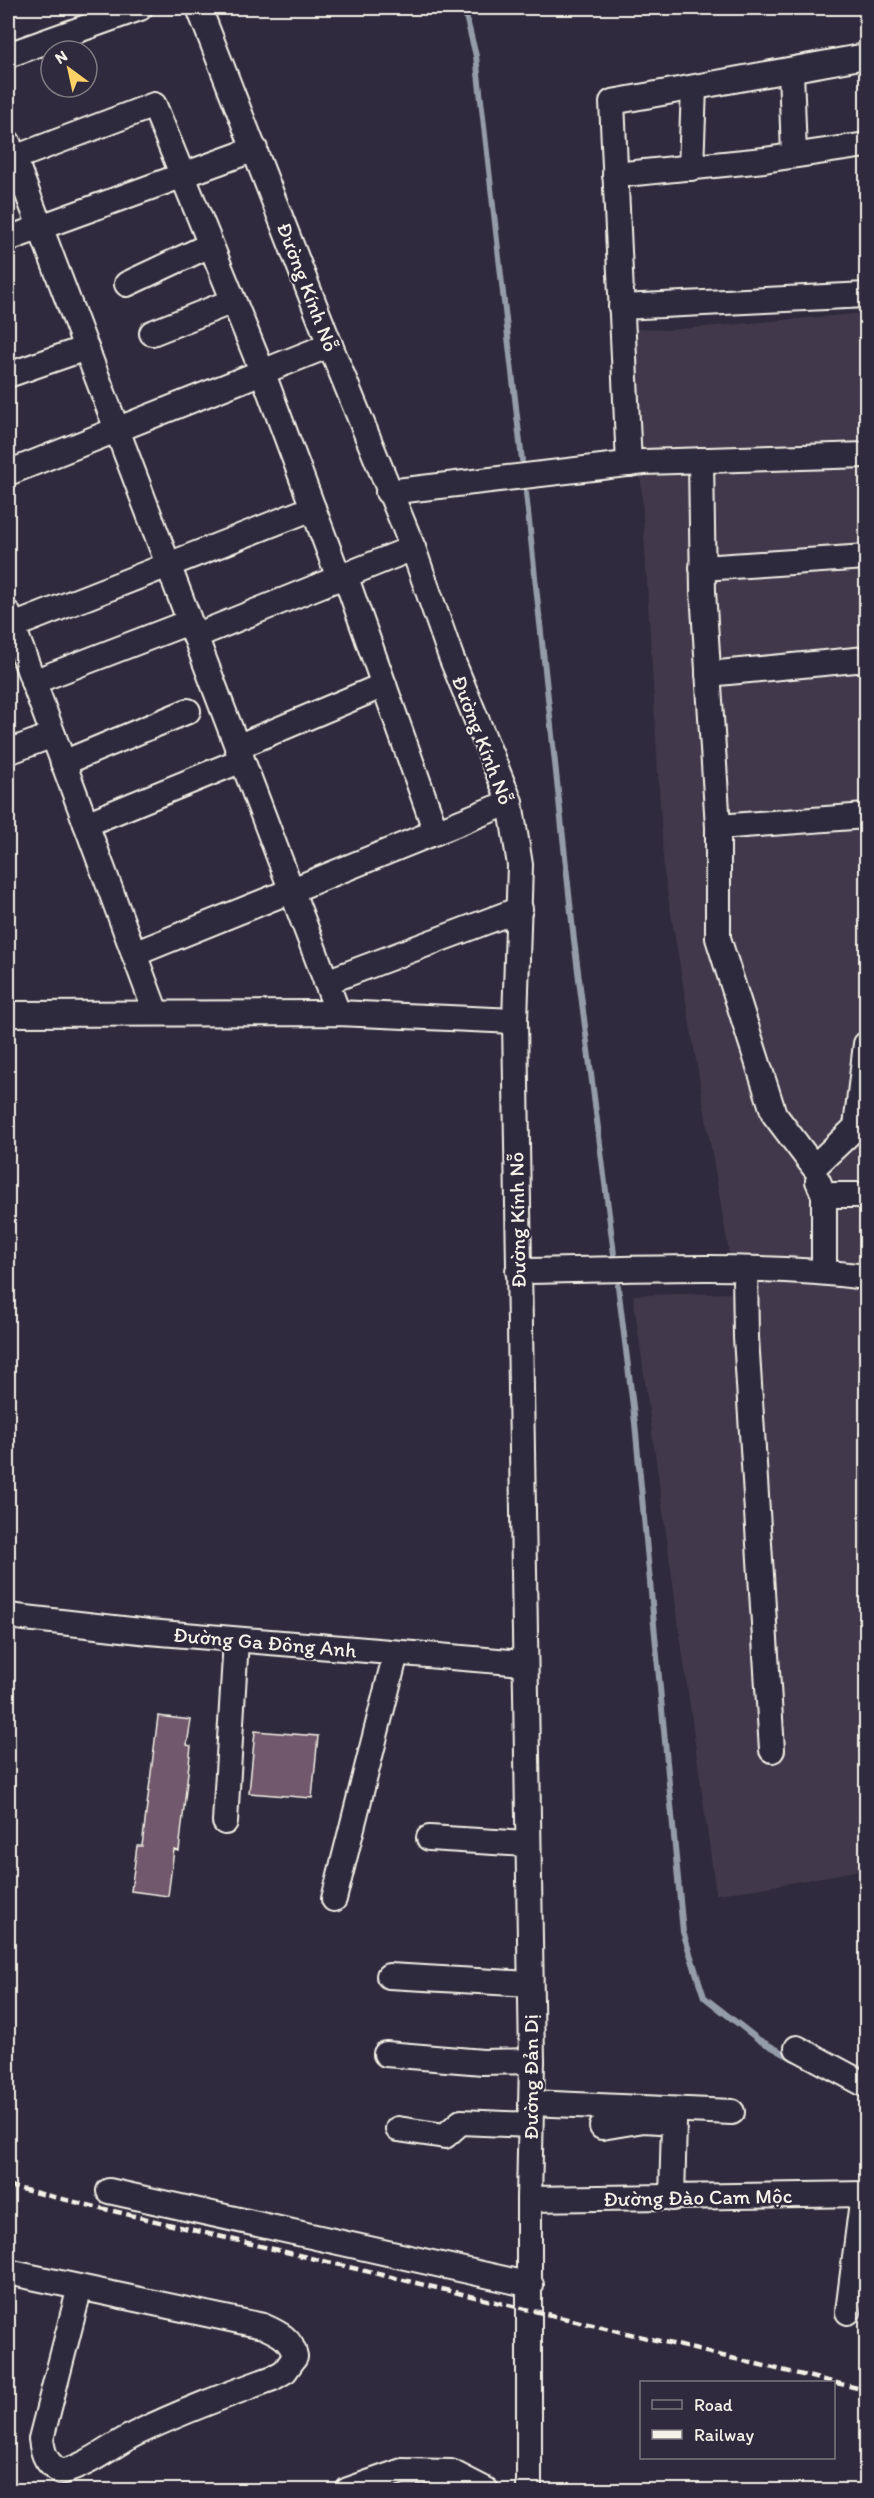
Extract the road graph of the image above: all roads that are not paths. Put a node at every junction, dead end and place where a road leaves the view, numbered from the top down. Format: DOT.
graph roads {
  1 [pos="140,8"];
  2 [pos="199,8"];
  3 [pos="8,56"];
  4 [pos="867,56"];
  5 [pos="791,70"];
  6 [pos="694,88"];
  7 [pos="867,145"];
  8 [pos="255,149"];
  9 [pos="10,150"];
  10 [pos="794,155"];
  11 [pos="691,168"];
  12 [pos="615,175"];
  13 [pos="181,176"];
  14 [pos="40,227"];
  15 [pos="8,238"];
  16 [pos="210,245"];
  17 [pos="127,284"];
  18 [pos="867,295"];
  19 [pos="233,301"];
  20 [pos="621,307"];
  21 [pos="152,333"];
  22 [pos="330,345"];
  23 [pos="86,348"];
  24 [pos="262,372"];
  25 [pos="8,375"];
  26 [pos="117,430"];
  27 [pos="867,455"];
  28 [pos="700,460"];
  29 [pos="629,464"];
  30 [pos="8,473"];
  31 [pos="388,492"];
  32 [pos="313,508"];
  33 [pos="413,548"];
  34 [pos="867,556"];
  35 [pos="168,565"];
  36 [pos="702,567"];
  37 [pos="342,577"];
  38 [pos="9,622"];
  39 [pos="192,629"];
  40 [pos="867,659"];
  41 [pos="708,674"];
  42 [pos="33,682"];
  43 [pos="384,686"];
  44 [pos="188,711"];
  45 [pos="53,735"];
  46 [pos="8,752"];
  47 [pos="239,753"];
  48 [pos="63,763"];
  49 [pos="510,802"];
  50 [pos="867,816"];
  51 [pos="86,824"];
  52 [pos="718,827"];
  53 [pos="436,832"];
  54 [pos="291,891"];
  55 [pos="520,909"];
  56 [pos="134,954"];
  57 [pos="326,982"];
  58 [pos="156,1013"];
  59 [pos="338,1013"];
  60 [pos="8,1014"];
  61 [pos="515,1021"];
  62 [pos="867,1044"];
  63 [pos="814,1167"];
  64 [pos="824,1195"];
  65 [pos="867,1195"];
  66 [pos="745,1269"];
  67 [pos="518,1271"];
  68 [pos="824,1271"];
  69 [pos="867,1276"];
  70 [pos="8,1616"];
  71 [pos="236,1640"];
  72 [pos="396,1653"];
  73 [pos="523,1663"];
  74 [pos="772,1750"];
  75 [pos="225,1822"];
  76 [pos="429,1838"];
  77 [pos="527,1844"];
  78 [pos="334,1899"];
  79 [pos="389,1976"];
  80 [pos="530,1984"];
  81 [pos="797,2048"];
  82 [pos="386,2054"];
  83 [pos="532,2061"];
  84 [pos="867,2085"];
  85 [pos="732,2112"];
  86 [pos="530,2114"];
  87 [pos="602,2127"];
  88 [pos="398,2129"];
  89 [pos="109,2191"];
  90 [pos="865,2194"];
  91 [pos="672,2198"];
  92 [pos="529,2199"];
  93 [pos="8,2272"];
  94 [pos="531,2286"];
  95 [pos="80,2287"];
  96 [pos="848,2312"];
  97 [pos="348,2490"];
  98 [pos="486,2490"];
  99 [pos="529,2490"];
  1 -- 3 [label="street"];
  2 -- 8 [label="street, Đường Kính Nỗ"];
  4 -- 5 [label="street"];
  5 -- 6 [label="street"];
  5 -- 10 [label="street"];
  6 -- 11 [label="street"];
  6 -- 12 [label="street"];
  7 -- 10 [label="street"];
  8 -- 13 [label="street"];
  8 -- 22 [label="street, Đường Kính Nỗ"];
  9 -- 13 [label="street"];
  9 -- 14 [label="street"];
  10 -- 11 [label="street"];
  11 -- 12 [label="street"];
  12 -- 20 [label="street"];
  13 -- 14 [label="street"];
  13 -- 16 [label="street"];
  14 -- 15 [label="street"];
  14 -- 23 [label="street"];
  16 -- 17 [label="street"];
  16 -- 19 [label="street"];
  18 -- 20 [label="street"];
  19 -- 21 [label="street"];
  19 -- 24 [label="street"];
  20 -- 29 [label="street"];
  22 -- 24 [label="street"];
  22 -- 31 [label="street, Đường Kính Nỗ"];
  23 -- 25 [label="street"];
  23 -- 26 [label="street"];
  24 -- 26 [label="street"];
  24 -- 32 [label="street"];
  26 -- 30 [label="street"];
  26 -- 35 [label="street"];
  27 -- 28 [label="street"];
  28 -- 29 [label="street"];
  28 -- 36 [label="street"];
  29 -- 31 [label="street"];
  31 -- 33 [label="street, Đường Kính Nỗ"];
  32 -- 35 [label="street"];
  32 -- 37 [label="street"];
  33 -- 37 [label="street"];
  33 -- 49 [label="street, Đường Kính Nỗ"];
  34 -- 36 [label="street"];
  35 -- 38 [label="street"];
  35 -- 39 [label="street"];
  36 -- 41 [label="street"];
  37 -- 39 [label="street"];
  37 -- 43 [label="street"];
  38 -- 42 [label="street"];
  39 -- 42 [label="street"];
  39 -- 47 [label="street"];
  40 -- 41 [label="street"];
  41 -- 52 [label="street"];
  42 -- 45 [label="street"];
  43 -- 47 [label="street"];
  43 -- 53 [label="street"];
  44 -- 48 [label="street"];
  45 -- 46 [label="street"];
  45 -- 48 [label="street"];
  47 -- 51 [label="street"];
  47 -- 54 [label="street"];
  48 -- 51 [label="street"];
  49 -- 53 [label="street"];
  49 -- 55 [label="street, Đường Kính Nỗ"];
  50 -- 52 [label="street"];
  51 -- 56 [label="street"];
  52 -- 63 [label="street"];
  53 -- 54 [label="street"];
  54 -- 56 [label="street"];
  54 -- 57 [label="street"];
  55 -- 57 [label="street"];
  55 -- 61 [label="street, Đường Kính Nỗ"];
  56 -- 58 [label="street"];
  57 -- 59 [label="street"];
  58 -- 59 [label="street"];
  58 -- 60 [label="street"];
  59 -- 61 [label="street"];
  61 -- 67 [label="street, Đường Kính Nỗ"];
  62 -- 63 [label="street"];
  63 -- 64 [label="street"];
  64 -- 65 [label="street"];
  64 -- 68 [label="street"];
  66 -- 67 [label="street"];
  66 -- 68 [label="street"];
  66 -- 74 [label="street"];
  67 -- 73 [label="street, Đường Kính Nỗ"];
  68 -- 69 [label="street"];
  70 -- 71 [label="street, Đường Ga Đông Anh"];
  71 -- 72 [label="street, Đường Ga Đông Anh"];
  71 -- 75 [label="street"];
  72 -- 73 [label="street, Đường Ga Đông Anh"];
  72 -- 78 [label="street"];
  73 -- 77 [label="street, Đường Đản Dị"];
  76 -- 77 [label="street"];
  77 -- 80 [label="street, Đường Đản Dị"];
  79 -- 80 [label="street"];
  80 -- 83 [label="street, Đường Đản Dị"];
  81 -- 84 [label="street"];
  82 -- 83 [label="street"];
  83 -- 86 [label="street, Đường Đản Dị"];
  85 -- 86 [label="street"];
  86 -- 88 [label="street"];
  86 -- 92 [label="street, Đường Đản Dị"];
  87 -- 91 [label="street"];
  89 -- 94 [label="street"];
  90 -- 91 [label="street, Đường Đào Cam Mộc"];
  90 -- 96 [label="street"];
  91 -- 92 [label="street, Đường Đào Cam Mộc"];
  92 -- 94 [label="street, Đường Đản Dị"];
  93 -- 95 [label="street"];
  94 -- 99 [label="street, Đường Đản Dị"];
  95 -- 95 [label="street"];
  97 -- 98 [label="street"];
}
